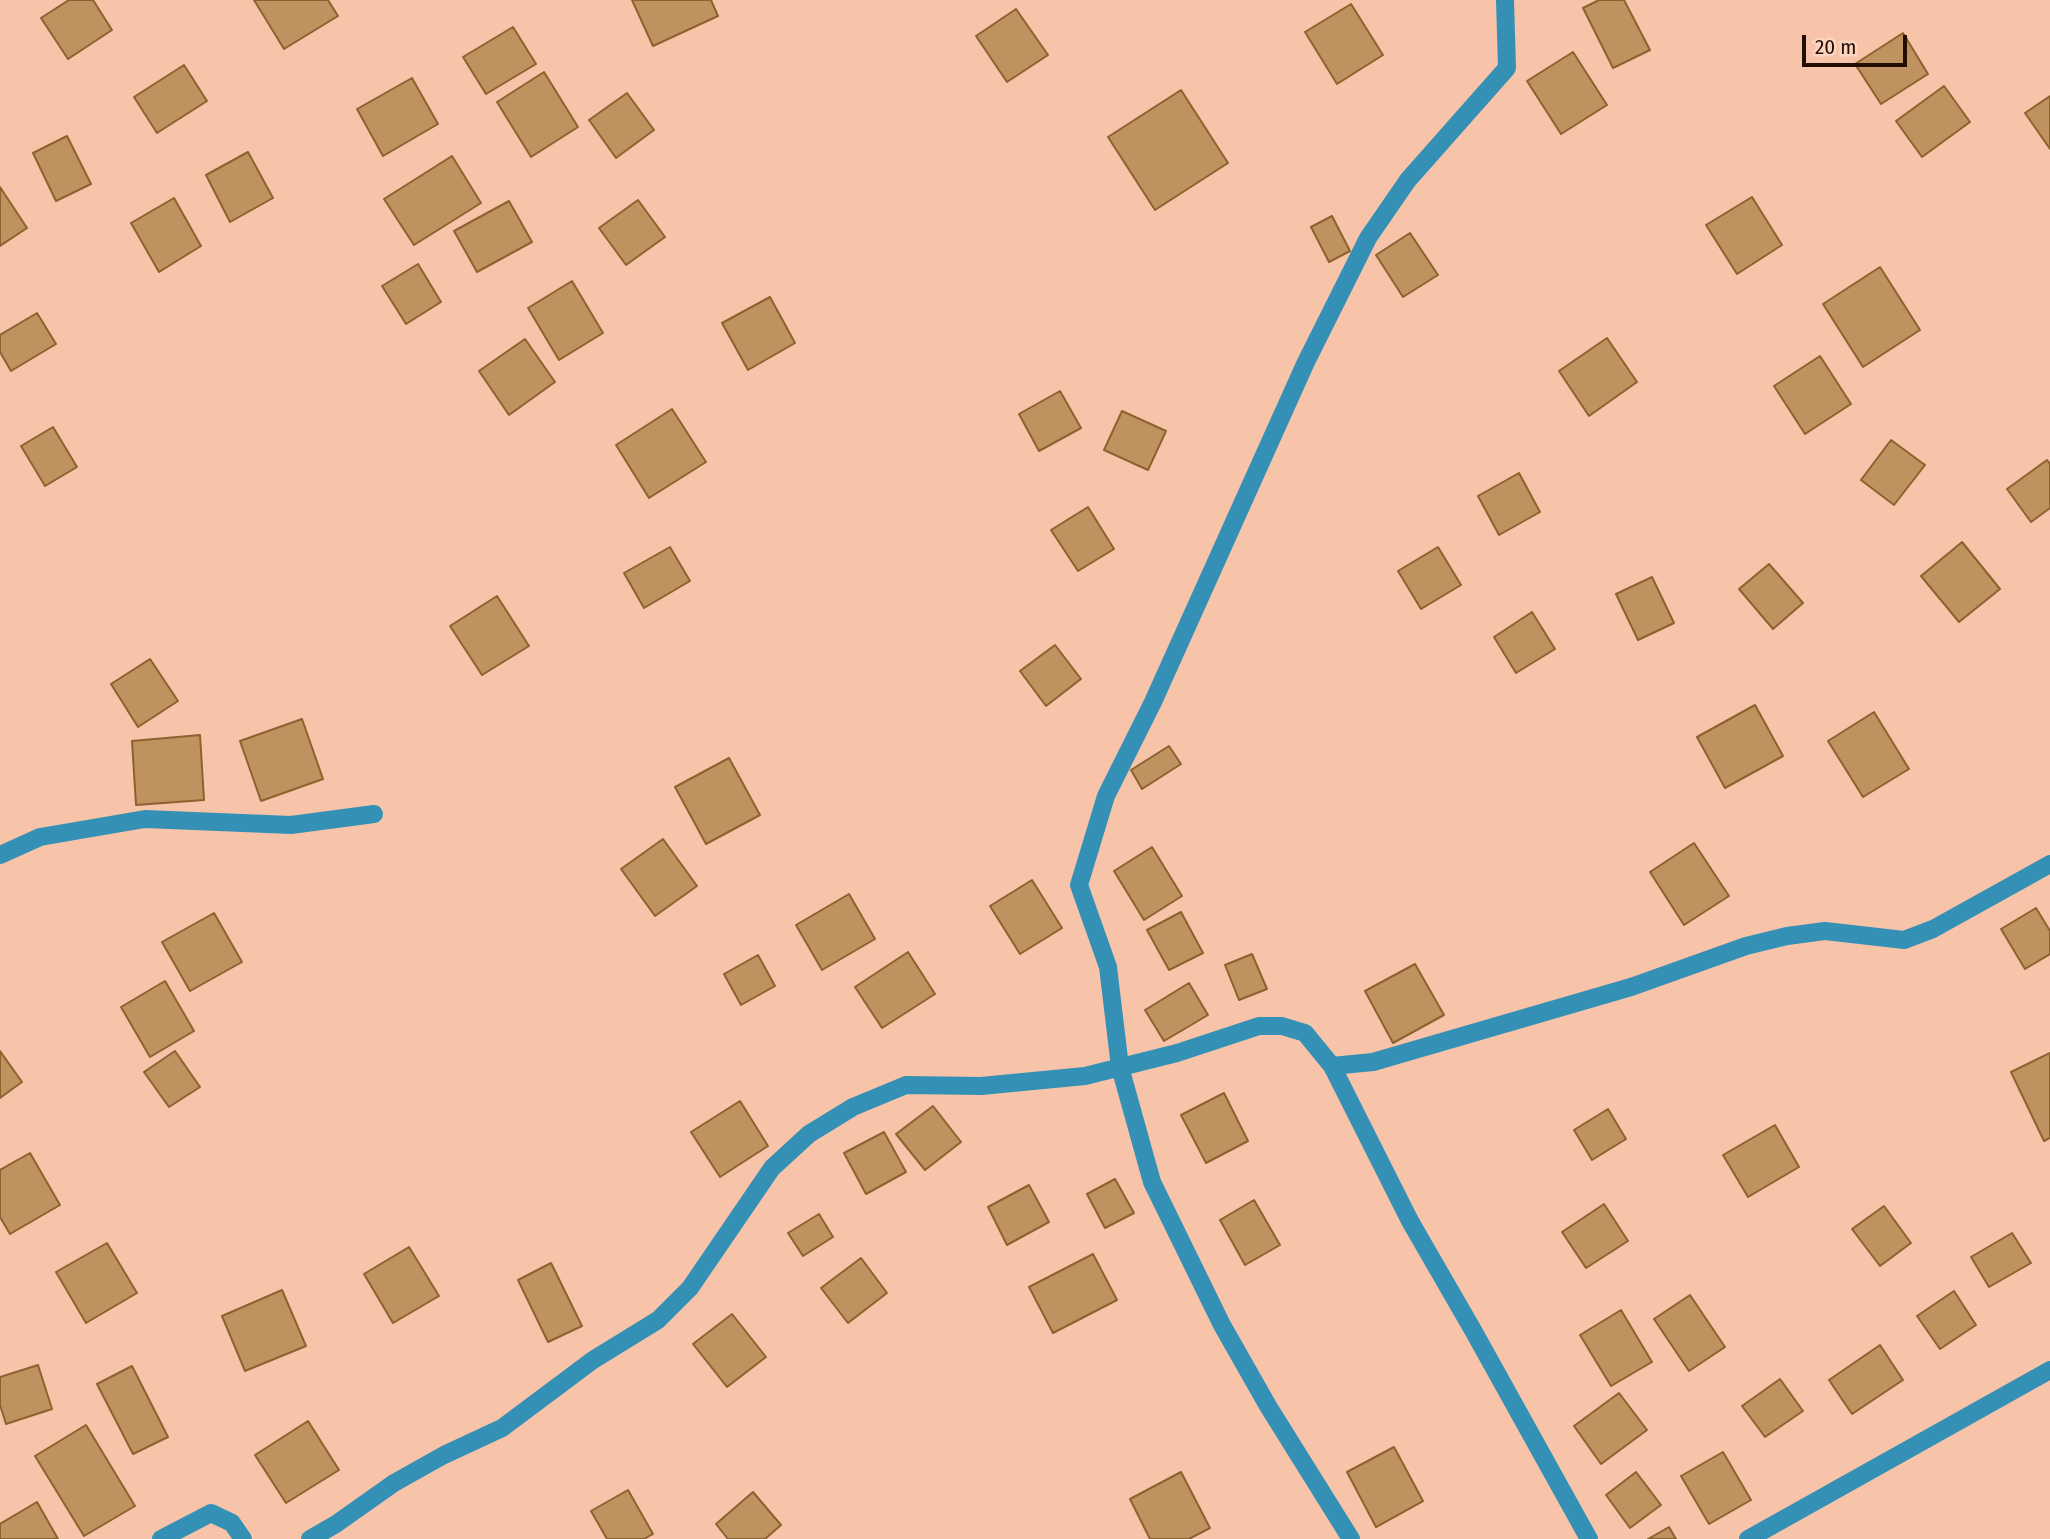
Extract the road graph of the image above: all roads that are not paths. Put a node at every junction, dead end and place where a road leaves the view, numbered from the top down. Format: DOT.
graph roads {
  1 [pos="1505,0"];
  2 [pos="374,814"];
  3 [pos="0,855"];
  4 [pos="2050,864"];
  5 [pos="1332,1066"];
  6 [pos="1120,1067"];
  7 [pos="2050,1370"];
  8 [pos="161,1539"];
  9 [pos="243,1539"];
  10 [pos="310,1539"];
  11 [pos="1351,1539"];
  12 [pos="1589,1539"];
  13 [pos="1748,1539"];
  1 -- 6 [label="street"];
  2 -- 3 [label="street"];
  4 -- 5 [label="street"];
  5 -- 6 [label="street"];
  5 -- 12 [label="street"];
  6 -- 10 [label="street"];
  6 -- 11 [label="street"];
  7 -- 13 [label="street"];
  8 -- 9 [label="street"];
}
